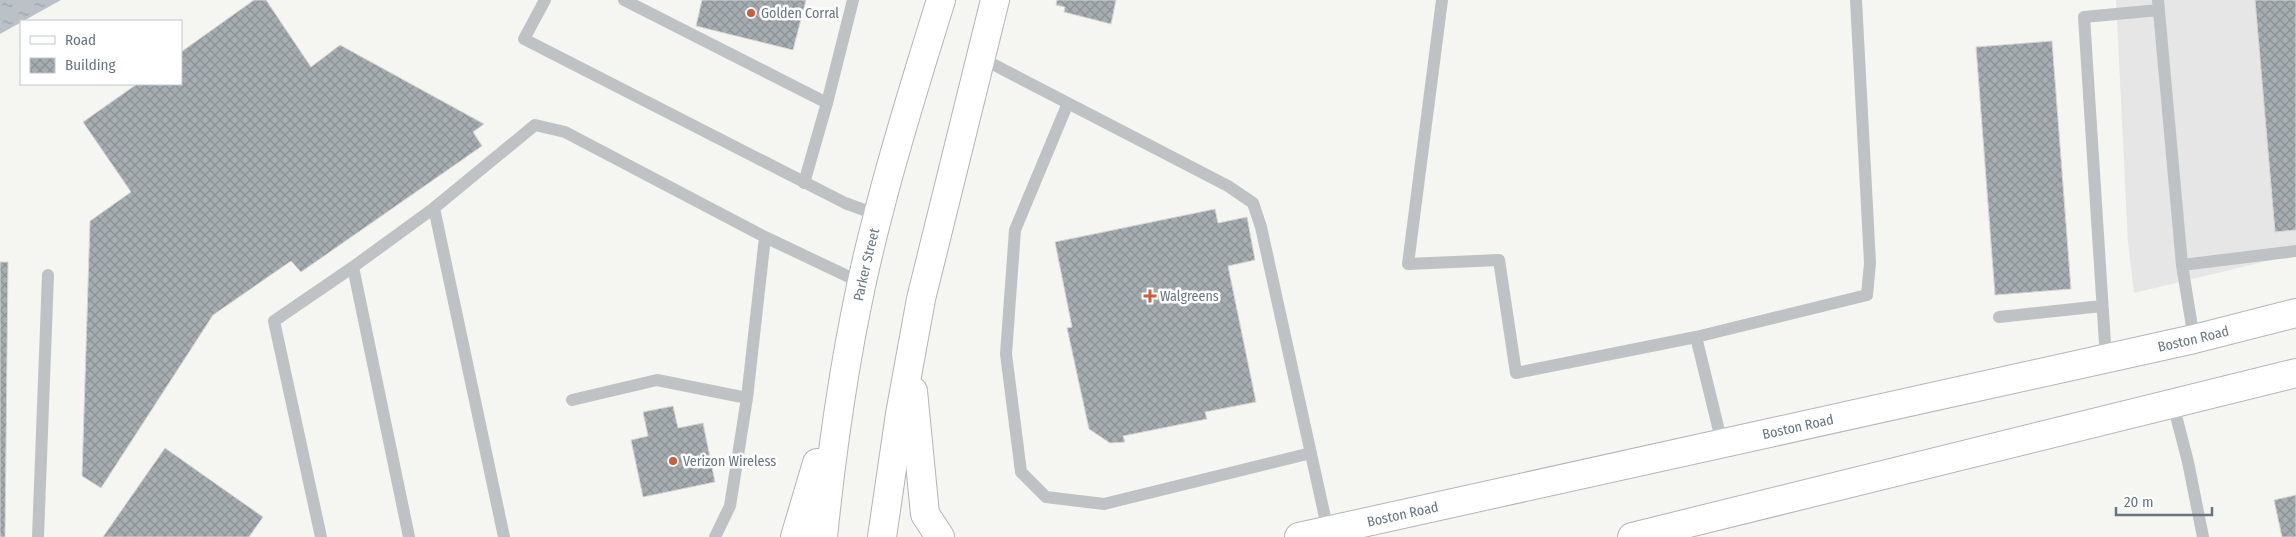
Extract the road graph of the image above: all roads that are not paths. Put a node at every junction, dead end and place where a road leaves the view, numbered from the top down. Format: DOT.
graph roads {
  1 [pos="545,0"];
  2 [pos="624,0"];
  3 [pos="853,0"];
  4 [pos="941,0"];
  5 [pos="995,0"];
  6 [pos="1442,0"];
  7 [pos="1856,0"];
  8 [pos="2159,5"];
  9 [pos="981,58"];
  10 [pos="827,103"];
  11 [pos="1068,103"];
  12 [pos="804,183"];
  13 [pos="434,208"];
  14 [pos="878,215"];
  15 [pos="765,237"];
  16 [pos="2296,252"];
  17 [pos="2182,265"];
  18 [pos="353,267"];
  19 [pos="48,275"];
  20 [pos="862,283"];
  21 [pos="2102,306"];
  22 [pos="2296,313"];
  23 [pos="1999,317"];
  24 [pos="855,321"];
  25 [pos="1696,337"];
  26 [pos="2194,339"];
  27 [pos="910,356"];
  28 [pos="2106,359"];
  29 [pos="2296,373"];
  30 [pos="747,398"];
  31 [pos="572,400"];
  32 [pos="2173,404"];
  33 [pos="1722,443"];
  34 [pos="1311,453"];
  35 [pos="1328,530"];
  36 [pos="38,537"];
  37 [pos="321,537"];
  38 [pos="409,537"];
  39 [pos="504,537"];
  40 [pos="715,537"];
  41 [pos="795,537"];
  42 [pos="823,537"];
  43 [pos="882,537"];
  44 [pos="940,537"];
  45 [pos="1299,537"];
  46 [pos="1632,537"];
  47 [pos="2203,537"];
  1 -- 12 [label="lane"];
  2 -- 10 [label="lane"];
  3 -- 10 [label="lane"];
  4 -- 14 [label="main road, Parker Street"];
  5 -- 9 [label="main road"];
  6 -- 25 [label="lane"];
  7 -- 25 [label="lane"];
  8 -- 17 [label="lane"];
  8 -- 21 [label="lane"];
  9 -- 11 [label="lane"];
  9 -- 27 [label="main road"];
  10 -- 12 [label="lane"];
  11 -- 34 [label="lane"];
  11 -- 34 [label="lane"];
  12 -- 14 [label="lane"];
  13 -- 15 [label="lane"];
  13 -- 18 [label="lane"];
  13 -- 39 [label="lane"];
  14 -- 20 [label="main road, Parker Street"];
  15 -- 20 [label="lane"];
  15 -- 30 [label="lane"];
  16 -- 17 [label="lane"];
  17 -- 26 [label="lane"];
  18 -- 37 [label="lane"];
  18 -- 38 [label="lane"];
  19 -- 36 [label="lane"];
  20 -- 24 [label="main road, Parker Street"];
  21 -- 23 [label="lane"];
  21 -- 28 [label="lane"];
  22 -- 26 [label="main road, Boston Road"];
  24 -- 41 [label="main road"];
  24 -- 42 [label="main road, Parker Street"];
  25 -- 33 [label="lane"];
  26 -- 28 [label="main road, Boston Road"];
  27 -- 43 [label="main road"];
  27 -- 44 [label="main road"];
  28 -- 33 [label="main road, Boston Road"];
  29 -- 32 [label="main road"];
  30 -- 31 [label="lane"];
  30 -- 40 [label="lane"];
  32 -- 46 [label="main road"];
  32 -- 47 [label="lane"];
  33 -- 35 [label="main road, Boston Road"];
  34 -- 35 [label="lane"];
  35 -- 45 [label="main road, Boston Road"];
}
